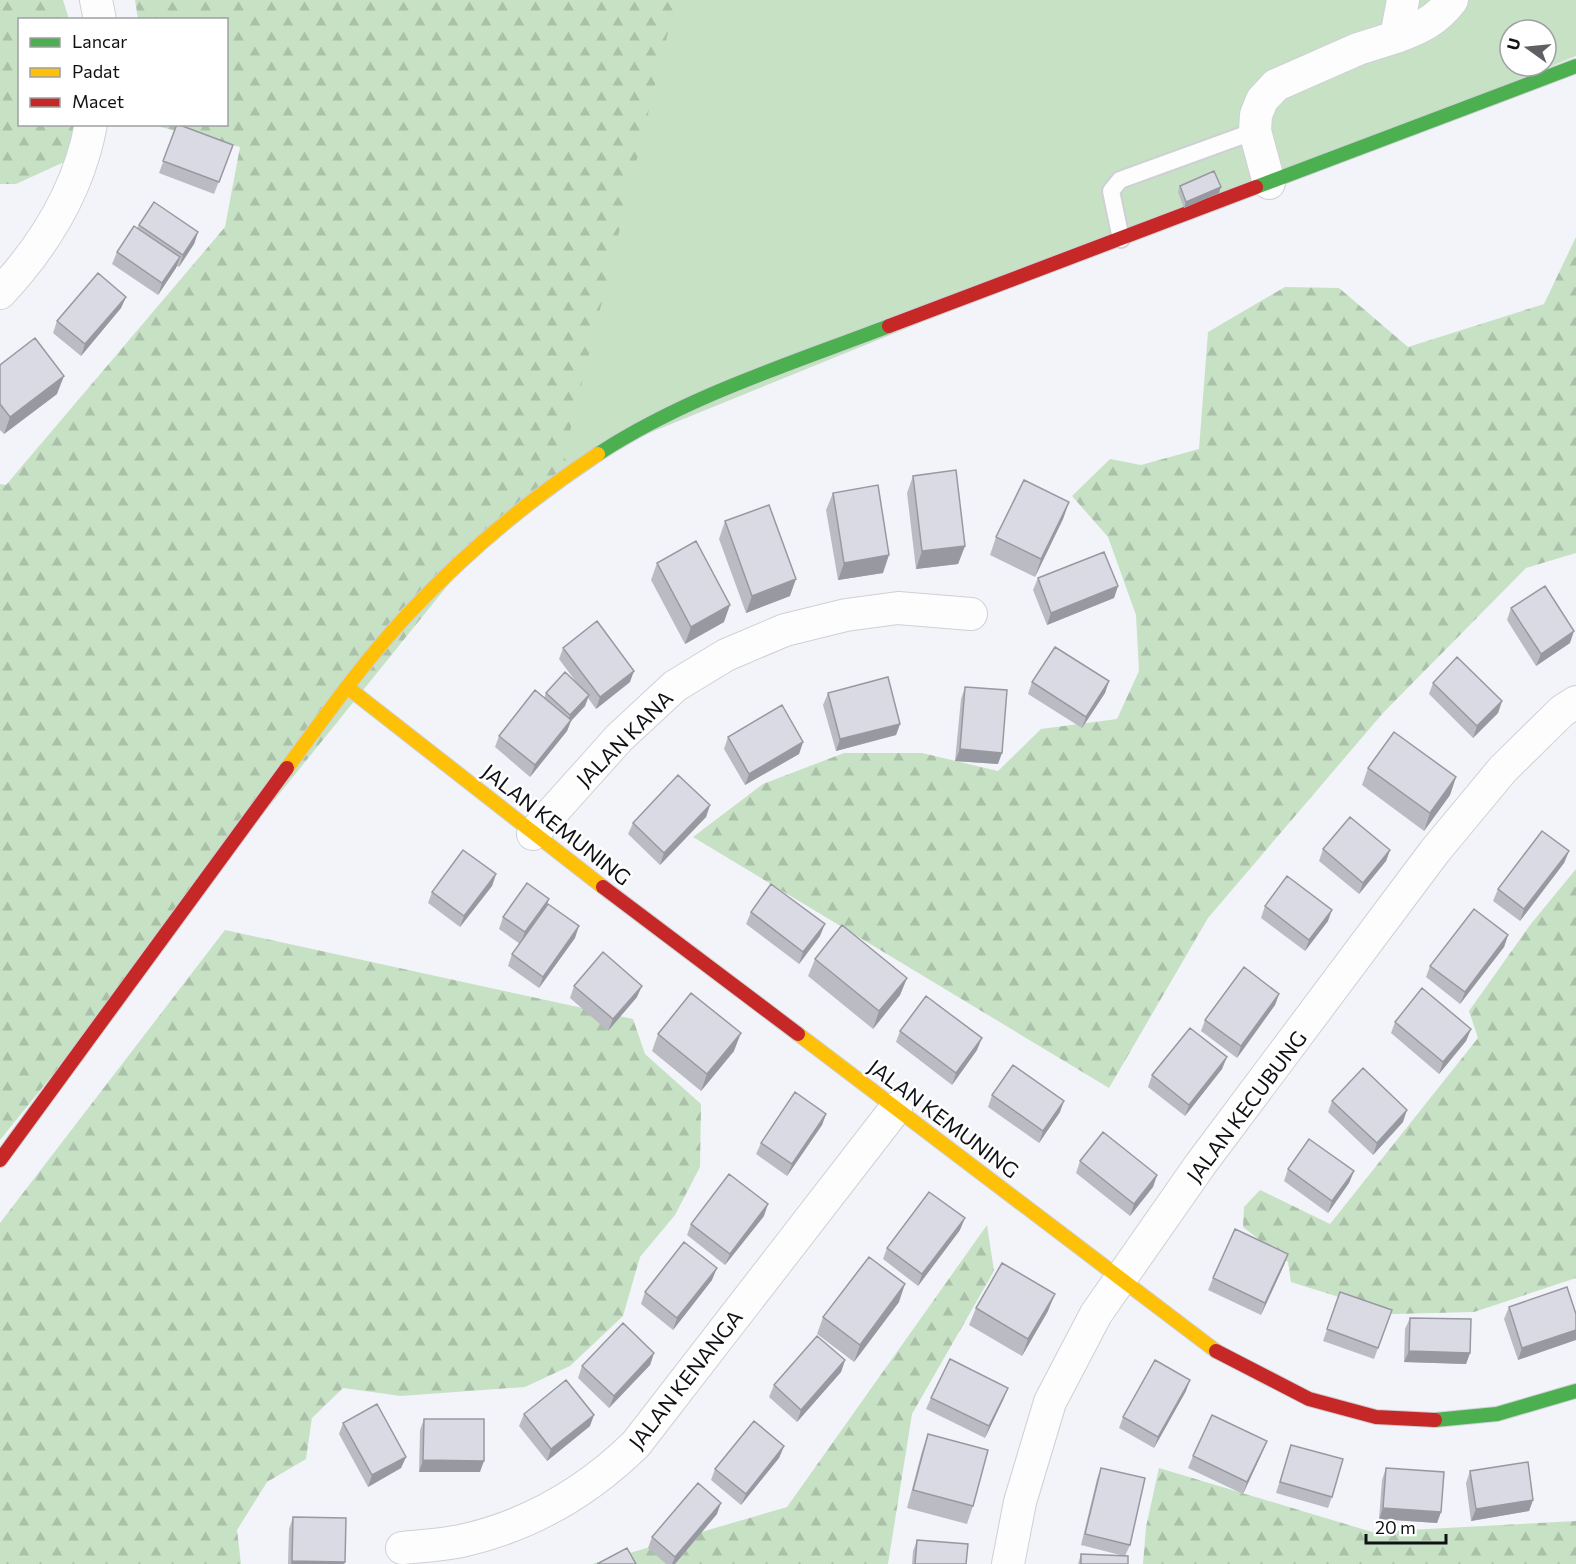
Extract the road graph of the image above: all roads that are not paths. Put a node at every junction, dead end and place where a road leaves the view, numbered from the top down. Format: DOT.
graph roads {
  1 [pos="96,0"];
  2 [pos="1403,0"];
  3 [pos="1452,0"];
  4 [pos="100,18"];
  5 [pos="1396,37"];
  6 [pos="1576,66"];
  7 [pos="91,126"];
  8 [pos="1255,131"];
  9 [pos="1269,183"];
  10 [pos="1120,239"];
  11 [pos="0,293"];
  12 [pos="971,614"];
  13 [pos="347,687"];
  14 [pos="1576,702"];
  15 [pos="533,834"];
  16 [pos="896,1108"];
  17 [pos="0,1160"];
  18 [pos="1120,1279"];
  19 [pos="1576,1391"];
  20 [pos="402,1548"];
  21 [pos="1008,1564"];
  1 -- 4 [label="street"];
  2 -- 5 [label="street"];
  3 -- 5 [label="street"];
  5 -- 8 [label="street"];
  6 -- 9 [label="street"];
  7 -- 11 [label="street"];
  8 -- 9 [label="street"];
  8 -- 10 [label="lane"];
  9 -- 10 [label="street"];
  10 -- 13 [label="street"];
  12 -- 15 [label="street, JALAN KANA"];
  13 -- 15 [label="street, JALAN KEMUNING"];
  13 -- 17 [label="street"];
  14 -- 18 [label="street, JALAN KECUBUNG"];
  15 -- 16 [label="street, JALAN KEMUNING"];
  16 -- 18 [label="street, JALAN KEMUNING"];
  16 -- 20 [label="street, JALAN KENANGA"];
  18 -- 19 [label="street, JALAN KEMUNING"];
  18 -- 21 [label="street, JALAN KECUBUNG"];
}
